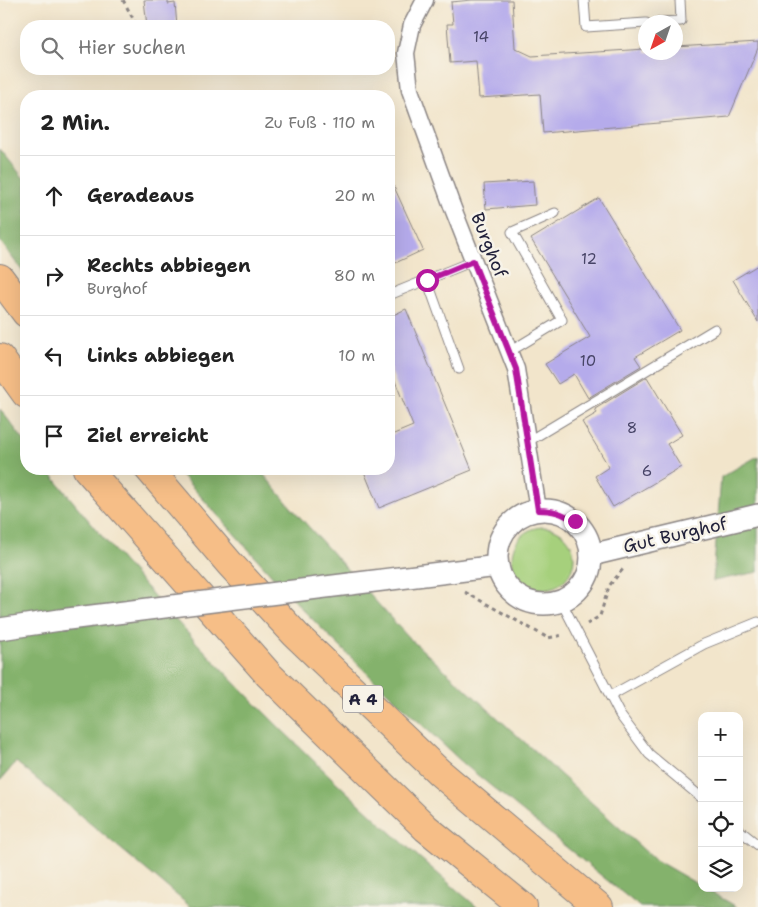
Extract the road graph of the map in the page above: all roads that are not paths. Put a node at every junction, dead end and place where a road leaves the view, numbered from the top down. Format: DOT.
graph roads {
  1 [pos="425,0"];
  2 [pos="584,0"];
  3 [pos="680,0"];
  4 [pos="680,15"];
  5 [pos="638,24"];
  6 [pos="555,213"];
  7 [pos="473,261"];
  8 [pos="0,278"];
  9 [pos="427,280"];
  10 [pos="395,293"];
  11 [pos="20,305"];
  12 [pos="715,328"];
  13 [pos="509,352"];
  14 [pos="0,358"];
  15 [pos="459,369"];
  16 [pos="20,386"];
  17 [pos="527,442"];
  18 [pos="92,475"];
  19 [pos="153,475"];
  20 [pos="538,510"];
  21 [pos="758,515"];
  22 [pos="591,555"];
  23 [pos="498,566"];
  24 [pos="561,601"];
  25 [pos="758,622"];
  26 [pos="0,629"];
  27 [pos="610,696"];
  28 [pos="698,795"];
  29 [pos="743,833"];
  30 [pos="758,845"];
  31 [pos="523,907"];
  32 [pos="599,907"];
  1 -- 7 [label="street, Burghof"];
  2 -- 5 [label="lane"];
  3 -- 4 [label="lane"];
  6 -- 13 [label="lane"];
  7 -- 9 [label="lane"];
  7 -- 13 [label="street, Burghof"];
  8 -- 11 [label="highway"];
  9 -- 10 [label="lane"];
  9 -- 15 [label="lane"];
  12 -- 17 [label="lane"];
  13 -- 17 [label="street, Burghof"];
  14 -- 16 [label="highway"];
  17 -- 20 [label="street, Burghof"];
  18 -- 31 [label="highway, A 4"];
  19 -- 32 [label="highway, A 4"];
  20 -- 22 [label="street"];
  20 -- 23 [label="street"];
  21 -- 22 [label="street, Gut Burghof"];
  22 -- 24 [label="street"];
  23 -- 24 [label="street"];
  23 -- 26 [label="street, bridge"];
  24 -- 27 [label="lane"];
  25 -- 27 [label="lane"];
  27 -- 28 [label="lane"];
  29 -- 30 [label="lane"];
}
